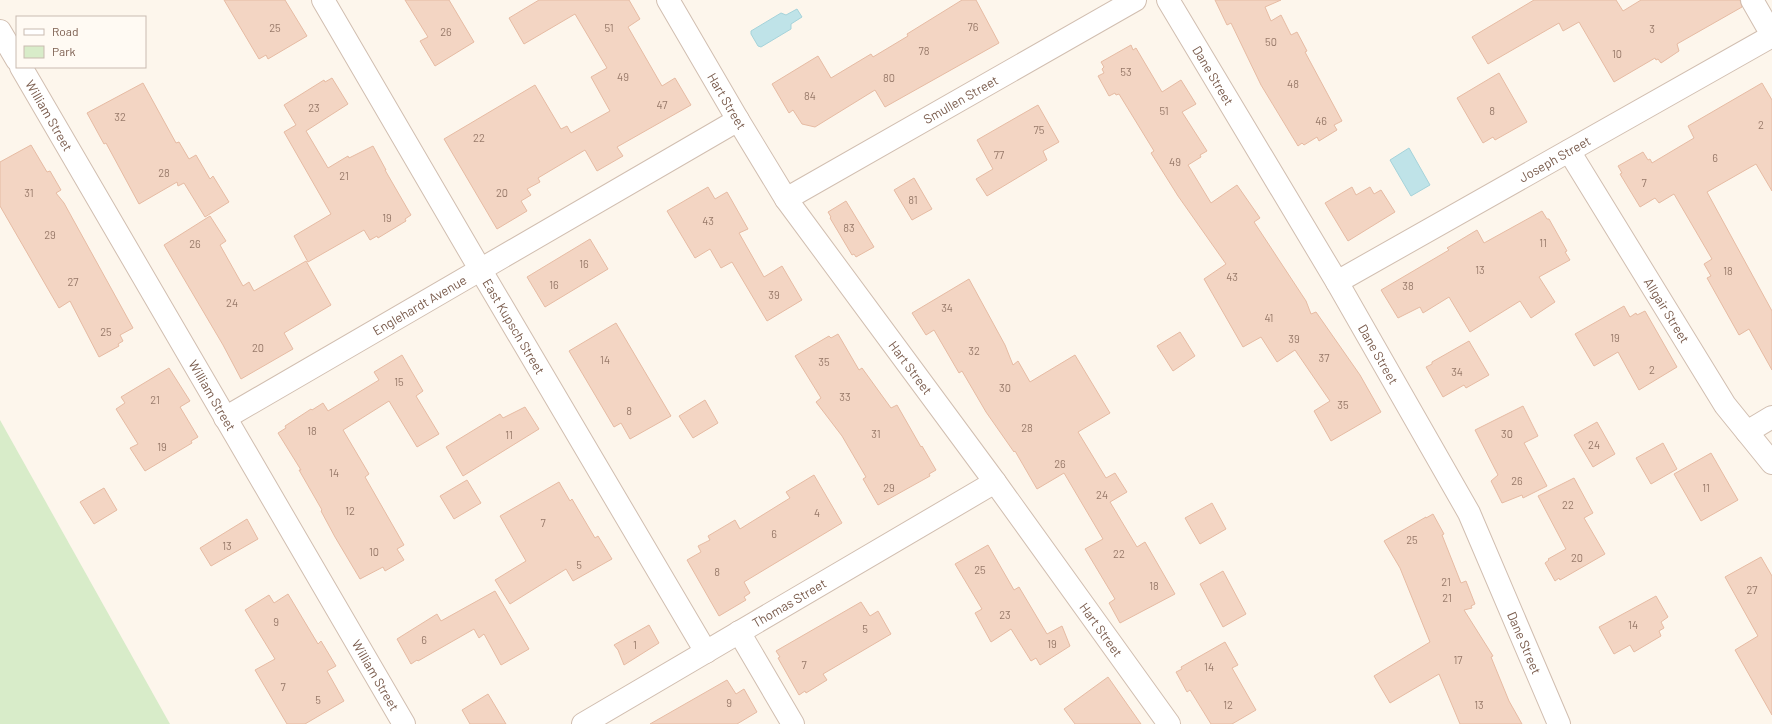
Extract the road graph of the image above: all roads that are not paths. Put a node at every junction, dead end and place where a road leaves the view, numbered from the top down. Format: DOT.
graph roads {
  1 [pos="323,0"];
  2 [pos="668,0"];
  3 [pos="1135,0"];
  4 [pos="1168,0"];
  5 [pos="1752,0"];
  6 [pos="0,31"];
  7 [pos="1772,35"];
  8 [pos="16,58"];
  9 [pos="22,68"];
  10 [pos="738,120"];
  11 [pos="1569,151"];
  12 [pos="786,198"];
  13 [pos="480,270"];
  14 [pos="1337,282"];
  15 [pos="1772,417"];
  16 [pos="225,418"];
  17 [pos="1747,432"];
  18 [pos="1772,463"];
  19 [pos="995,482"];
  20 [pos="739,632"];
  21 [pos="706,652"];
  22 [pos="404,724"];
  23 [pos="582,724"];
  24 [pos="793,724"];
  25 [pos="1169,724"];
  26 [pos="1560,724"];
  1 -- 13 [label="street, East Kupsch Street"];
  2 -- 10 [label="street, Hart Street"];
  3 -- 12 [label="street, Smullen Street"];
  4 -- 14 [label="street, Dane Street"];
  5 -- 7 [label="street"];
  6 -- 8 [label="street"];
  7 -- 11 [label="street, Joseph Street"];
  9 -- 16 [label="street, William Street"];
  10 -- 12 [label="street, Hart Street"];
  10 -- 13 [label="street, Englehardt Avenue"];
  11 -- 14 [label="street, Joseph Street"];
  11 -- 17 [label="street, Allgair Street"];
  12 -- 19 [label="street, Hart Street"];
  13 -- 16 [label="street, Englehardt Avenue"];
  13 -- 21 [label="street, East Kupsch Street"];
  14 -- 26 [label="street, Dane Street"];
  15 -- 17 [label="street"];
  16 -- 22 [label="street, William Street"];
  17 -- 18 [label="street, Allgair Street"];
  19 -- 20 [label="street, Thomas Street"];
  19 -- 25 [label="street, Hart Street"];
  20 -- 21 [label="street, Thomas Street"];
  20 -- 24 [label="street"];
  21 -- 23 [label="street, Thomas Street"];
}
